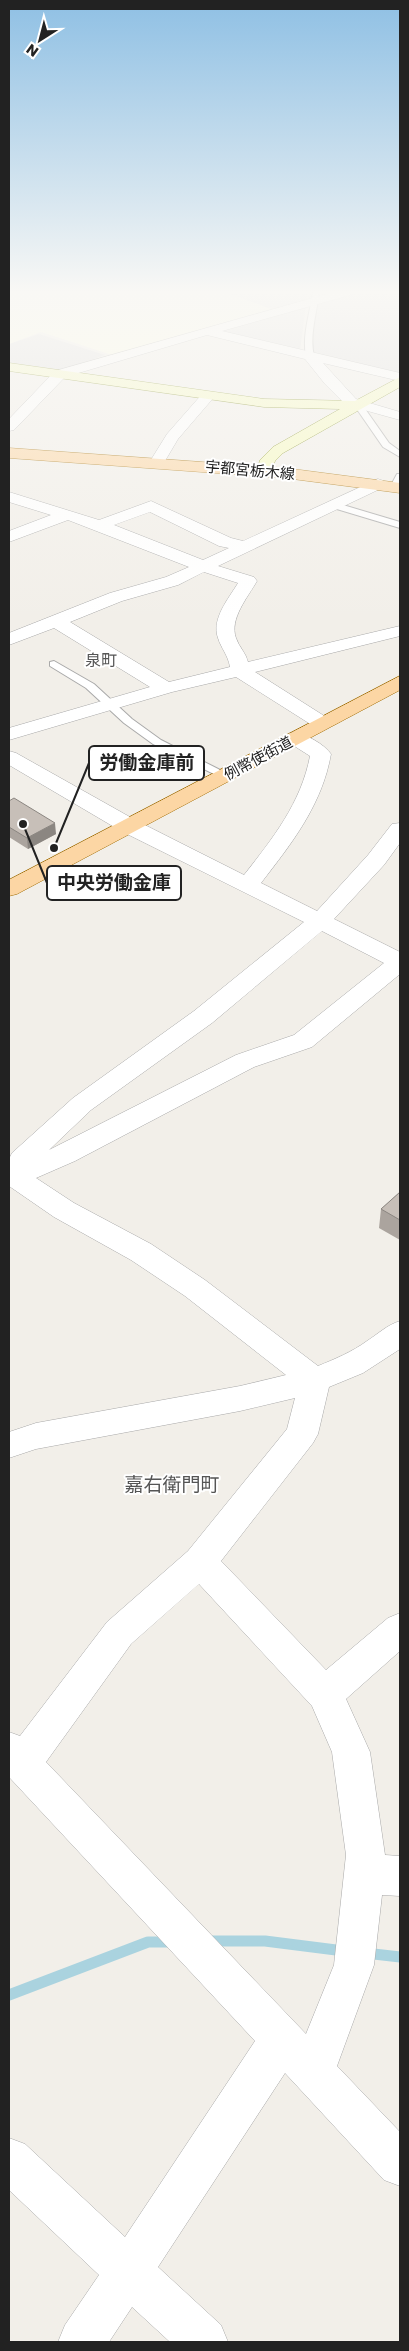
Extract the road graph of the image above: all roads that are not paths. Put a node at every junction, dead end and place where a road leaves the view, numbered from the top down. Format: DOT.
graph roads {
  1 [pos="33,402"];
  2 [pos="203,402"];
  3 [pos="259,402"];
  4 [pos="350,402"];
  5 [pos="363,402"];
  6 [pos="358,405"];
  7 [pos="400,416"];
  8 [pos="9,427"];
  9 [pos="9,453"];
  10 [pos="400,455"];
  11 [pos="157,463"];
  12 [pos="265,471"];
  13 [pos="378,484"];
  14 [pos="398,484"];
  15 [pos="9,496"];
  16 [pos="333,505"];
  17 [pos="67,515"];
  18 [pos="99,525"];
  19 [pos="400,525"];
  20 [pos="9,537"];
  21 [pos="246,547"];
  22 [pos="205,566"];
  23 [pos="56,621"];
  24 [pos="400,631"];
  25 [pos="9,639"];
  26 [pos="54,664"];
  27 [pos="240,671"];
  28 [pos="400,682"];
  29 [pos="166,688"];
  30 [pos="109,704"];
  31 [pos="322,723"];
  32 [pos="9,734"];
  33 [pos="294,738"];
  34 [pos="9,757"];
  35 [pos="224,776"];
  36 [pos="129,826"];
  37 [pos="400,829"];
  38 [pos="248,885"];
  39 [pos="9,889"];
  40 [pos="320,921"];
  41 [pos="400,962"];
  42 [pos="10,1176"];
  43 [pos="400,1333"];
  44 [pos="315,1381"];
  45 [pos="9,1445"];
  46 [pos="200,1562"];
  47 [pos="400,1629"];
  48 [pos="325,1694"];
  49 [pos="13,1764"];
  50 [pos="382,1875"];
  51 [pos="282,2039"];
  52 [pos="313,2072"];
  53 [pos="9,2160"];
  54 [pos="400,2164"];
  55 [pos="130,2273"];
  56 [pos="82,2342"];
  57 [pos="204,2342"];
  1 -- 8 [label="street"];
  2 -- 11 [label="street"];
  3 -- 6 [label="street"];
  4 -- 6 [label="street"];
  5 -- 6 [label="street"];
  6 -- 7 [label="street"];
  6 -- 10 [label="lane"];
  6 -- 12 [label="street"];
  9 -- 11 [label="main road, 宇都宮栃木線"];
  11 -- 12 [label="main road, 宇都宮栃木線"];
  12 -- 13 [label="main road, 宇都宮栃木線"];
  13 -- 14 [label="main road, 宇都宮栃木線"];
  13 -- 16 [label="street"];
  15 -- 17 [label="street"];
  16 -- 19 [label="lane"];
  16 -- 21 [label="street"];
  17 -- 18 [label="street"];
  17 -- 20 [label="street"];
  18 -- 21 [label="street"];
  18 -- 22 [label="street"];
  21 -- 22 [label="street"];
  22 -- 23 [label="street"];
  22 -- 27 [label="street"];
  23 -- 25 [label="street"];
  23 -- 29 [label="street"];
  24 -- 27 [label="street"];
  26 -- 30 [label="lane"];
  27 -- 29 [label="street"];
  27 -- 31 [label="street"];
  28 -- 31 [label="main road, 例幣使街道"];
  29 -- 30 [label="street"];
  30 -- 32 [label="street"];
  30 -- 35 [label="lane"];
  31 -- 33 [label="main road, 例幣使街道"];
  33 -- 35 [label="main road, 例幣使街道"];
  33 -- 38 [label="street"];
  34 -- 36 [label="street"];
  35 -- 36 [label="main road, 例幣使街道"];
  36 -- 38 [label="street"];
  36 -- 39 [label="main road, 例幣使街道"];
  37 -- 40 [label="street"];
  38 -- 40 [label="street"];
  40 -- 41 [label="street"];
  40 -- 42 [label="street"];
  41 -- 42 [label="street"];
  42 -- 44 [label="street"];
  43 -- 44 [label="street"];
  44 -- 45 [label="street"];
  44 -- 46 [label="street"];
  46 -- 48 [label="street"];
  46 -- 49 [label="street"];
  47 -- 48 [label="street"];
  48 -- 50 [label="street"];
  49 -- 51 [label="street"];
  50 -- 52 [label="street"];
  51 -- 52 [label="street"];
  51 -- 55 [label="street"];
  52 -- 54 [label="street"];
  53 -- 55 [label="street"];
  55 -- 56 [label="street"];
  55 -- 57 [label="street"];
}
